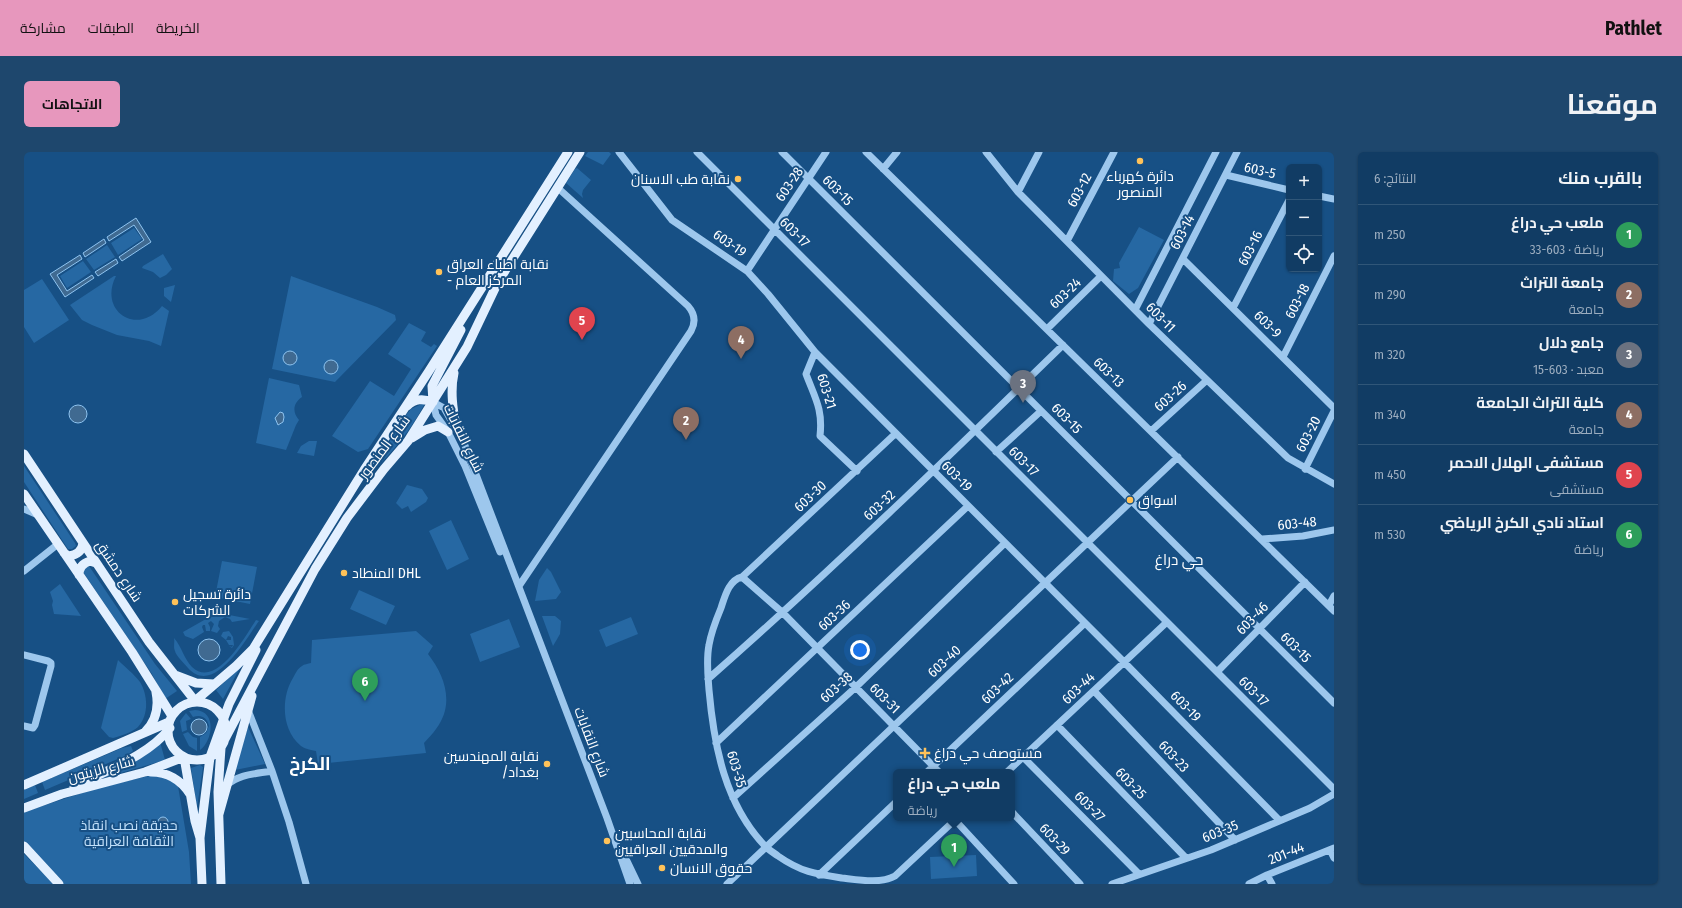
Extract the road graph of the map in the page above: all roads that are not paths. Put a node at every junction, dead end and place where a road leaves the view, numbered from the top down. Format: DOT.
graph roads {
  1 [pos="568,152"];
  2 [pos="580,152"];
  3 [pos="619,152"];
  4 [pos="696,152"];
  5 [pos="782,152"];
  6 [pos="826,152"];
  7 [pos="866,152"];
  8 [pos="897,152"];
  9 [pos="986,152"];
  10 [pos="1039,152"];
  11 [pos="1114,152"];
  12 [pos="1216,152"];
  13 [pos="1237,152"];
  14 [pos="883,169"];
  15 [pos="1226,175"];
  16 [pos="808,179"];
  17 [pos="558,188"];
  18 [pos="1286,189"];
  19 [pos="1018,192"];
  20 [pos="1322,197"];
  21 [pos="1334,199"];
  22 [pos="1286,206"];
  23 [pos="774,230"];
  24 [pos="1067,241"];
  25 [pos="1334,256"];
  26 [pos="1183,259"];
  27 [pos="747,270"];
  28 [pos="1101,276"];
  29 [pos="477,296"];
  30 [pos="1233,308"];
  31 [pos="1135,310"];
  32 [pos="1149,324"];
  33 [pos="1047,329"];
  34 [pos="1063,345"];
  35 [pos="815,352"];
  36 [pos="1283,357"];
  37 [pos="455,367"];
  38 [pos="1207,380"];
  39 [pos="1018,388"];
  40 [pos="433,402"];
  41 [pos="1334,408"];
  42 [pos="1041,411"];
  43 [pos="1334,411"];
  44 [pos="401,412"];
  45 [pos="452,429"];
  46 [pos="975,431"];
  47 [pos="1151,431"];
  48 [pos="895,434"];
  49 [pos="408,441"];
  50 [pos="996,452"];
  51 [pos="24,454"];
  52 [pos="1178,457"];
  53 [pos="1305,469"];
  54 [pos="857,471"];
  55 [pos="934,471"];
  56 [pos="1334,484"];
  57 [pos="24,494"];
  58 [pos="1132,501"];
  59 [pos="968,506"];
  60 [pos="24,509"];
  61 [pos="38,515"];
  62 [pos="1334,530"];
  63 [pos="1262,539"];
  64 [pos="83,543"];
  65 [pos="1005,543"];
  66 [pos="1087,543"];
  67 [pos="58,544"];
  68 [pos="64,553"];
  69 [pos="96,563"];
  70 [pos="24,571"];
  71 [pos="79,575"];
  72 [pos="742,577"];
  73 [pos="1305,582"];
  74 [pos="1045,583"];
  75 [pos="519,586"];
  76 [pos="1334,596"];
  77 [pos="1332,608"];
  78 [pos="783,613"];
  79 [pos="1167,622"];
  80 [pos="1085,623"];
  81 [pos="266,629"];
  82 [pos="1259,629"];
  83 [pos="818,649"];
  84 [pos="24,654"];
  85 [pos="1124,662"];
  86 [pos="1217,672"];
  87 [pos="174,674"];
  88 [pos="259,675"];
  89 [pos="708,679"];
  90 [pos="214,684"];
  91 [pos="856,687"];
  92 [pos="1094,690"];
  93 [pos="156,691"];
  94 [pos="186,691"];
  95 [pos="194,701"];
  96 [pos="1334,703"];
  97 [pos="182,705"];
  98 [pos="248,710"];
  99 [pos="223,718"];
  100 [pos="169,723"];
  101 [pos="1057,725"];
  102 [pos="24,726"];
  103 [pos="894,726"];
  104 [pos="142,734"];
  105 [pos="716,743"];
  106 [pos="223,744"];
  107 [pos="146,749"];
  108 [pos="210,757"];
  109 [pos="1023,757"];
  110 [pos="184,758"];
  111 [pos="934,766"];
  112 [pos="930,769"];
  113 [pos="936,769"];
  114 [pos="1010,769"];
  115 [pos="272,771"];
  116 [pos="145,772"];
  117 [pos="24,785"];
  118 [pos="226,787"];
  119 [pos="1334,789"];
  120 [pos="62,794"];
  121 [pos="1334,794"];
  122 [pos="190,795"];
  123 [pos="733,798"];
  124 [pos="893,805"];
  125 [pos="24,808"];
  126 [pos="219,814"];
  127 [pos="1015,815"];
  128 [pos="607,818"];
  129 [pos="1280,820"];
  130 [pos="954,821"];
  131 [pos="958,821"];
  132 [pos="200,838"];
  133 [pos="1235,840"];
  134 [pos="24,846"];
  135 [pos="766,847"];
  136 [pos="1332,849"];
  137 [pos="1186,858"];
  138 [pos="1334,858"];
  139 [pos="1139,874"];
  140 [pos="819,875"];
  141 [pos="1267,875"];
  142 [pos="59,884"];
  143 [pos="202,884"];
  144 [pos="221,884"];
  145 [pos="306,884"];
  146 [pos="630,884"];
  147 [pos="638,884"];
  148 [pos="727,884"];
  149 [pos="1014,884"];
  150 [pos="1080,884"];
  151 [pos="1112,884"];
  152 [pos="1249,884"];
  153 [pos="1272,884"];
  1 -- 29 [label="main road, شارع المنصور"];
  2 -- 17 [label="main road, شارع المنصور"];
  3 -- 27 [label="street, 603-19"];
  4 -- 23 [label="street, 603-17"];
  5 -- 16 [label="street, 603-15"];
  6 -- 16 [label="street, 603-28"];
  7 -- 14 [label="street, 603-13"];
  8 -- 14 [label="street"];
  9 -- 19 [label="street, 603-11"];
  10 -- 19 [label="street"];
  11 -- 24 [label="street, 603-12"];
  12 -- 31 [label="street, 603-14"];
  13 -- 15 [label="street, 603-14"];
  14 -- 33 [label="street, 603-13"];
  15 -- 18 [label="street, 603-5"];
  15 -- 26 [label="street, 603-14"];
  16 -- 23 [label="street, 603-28"];
  16 -- 39 [label="street, 603-15"];
  17 -- 37 [label="main road, شارع المنصور"];
  17 -- 75 [label="street"];
  19 -- 24 [label="street, 603-11"];
  20 -- 21 [label="street"];
  22 -- 30 [label="street, 603-16"];
  23 -- 27 [label="street, 603-28"];
  23 -- 46 [label="street, 603-17"];
  24 -- 28 [label="street, 603-11"];
  25 -- 36 [label="street, 603-18"];
  26 -- 30 [label="street, 603-9"];
  26 -- 32 [label="street, 603-14"];
  27 -- 35 [label="street, 603-19"];
  28 -- 31 [label="street, 603-11"];
  28 -- 33 [label="street, 603-24"];
  29 -- 40 [label="main road"];
  29 -- 44 [label="main road, شارع المنصور"];
  30 -- 36 [label="street, 603-9"];
  31 -- 32 [label="street, 603-11"];
  32 -- 38 [label="street, 603-11"];
  33 -- 34 [label="street, 603-13"];
  34 -- 39 [label="street, 603-32"];
  34 -- 47 [label="street, 603-13"];
  35 -- 48 [label="street, 603-19"];
  35 -- 54 [label="street, 603-21"];
  36 -- 41 [label="street, 603-9"];
  37 -- 40 [label="main road, شارع المنصور"];
  37 -- 45 [label="main road"];
  38 -- 47 [label="street, 603-26"];
  38 -- 53 [label="street, 603-11"];
  39 -- 42 [label="street, 603-15"];
  39 -- 46 [label="street, 603-32"];
  40 -- 44 [label="main road"];
  40 -- 45 [label="street, شارع النقابات"];
  40 -- 45 [label="street, شارع النقابات"];
  40 -- 49 [label="main road, شارع المنصور"];
  42 -- 50 [label="street"];
  42 -- 58 [label="street, 603-15"];
  43 -- 53 [label="street, 603-20"];
  44 -- 81 [label="main road, شارع المنصور"];
  45 -- 49 [label="main road"];
  45 -- 75 [label="street, شارع النقابات"];
  46 -- 50 [label="street, 603-17"];
  46 -- 55 [label="street, 603-32"];
  47 -- 52 [label="street, 603-13"];
  48 -- 54 [label="street, 603-30"];
  48 -- 55 [label="street, 603-19"];
  49 -- 88 [label="main road, شارع المنصور"];
  50 -- 66 [label="street, 603-17"];
  51 -- 64 [label="main road, شارع دمشق"];
  52 -- 58 [label="street, 603-40"];
  52 -- 63 [label="street, 603-13"];
  53 -- 56 [label="street, 603-11"];
  54 -- 72 [label="street, 603-30"];
  55 -- 59 [label="street, 603-19"];
  55 -- 78 [label="street, 603-32"];
  57 -- 61 [label="main road"];
  58 -- 66 [label="street, 603-40"];
  58 -- 82 [label="street, 603-15"];
  59 -- 65 [label="street, 603-19"];
  59 -- 83 [label="street, 603-36"];
  60 -- 61 [label="street"];
  61 -- 67 [label="main road"];
  62 -- 63 [label="street, 603-48"];
  63 -- 73 [label="street, 603-13"];
  64 -- 68 [label="main road"];
  64 -- 69 [label="main road, شارع دمشق"];
  65 -- 74 [label="street, 603-19"];
  65 -- 91 [label="street, 603-38"];
  66 -- 74 [label="street, 603-40"];
  66 -- 79 [label="street, 603-17"];
  67 -- 68 [label="main road"];
  67 -- 70 [label="street"];
  68 -- 71 [label="main road"];
  69 -- 71 [label="main road"];
  69 -- 87 [label="main road, شارع دمشق"];
  71 -- 93 [label="main road"];
  72 -- 78 [label="street, 603-31"];
  72 -- 89 [label="street, 603-35"];
  73 -- 77 [label="street, 603-13"];
  73 -- 82 [label="street, 603-46"];
  74 -- 80 [label="street, 603-19"];
  74 -- 103 [label="street, 603-40"];
  75 -- 128 [label="street, شارع النقابات"];
  76 -- 77 [label="street"];
  78 -- 83 [label="street, 603-31"];
  78 -- 89 [label="street, 603-32"];
  79 -- 85 [label="street, 603-44"];
  79 -- 86 [label="street, 603-17"];
  80 -- 85 [label="street, 603-19"];
  80 -- 111 [label="street, 603-42"];
  81 -- 90 [label="main road, شارع المنصور"];
  81 -- 99 [label="main road"];
  82 -- 86 [label="street, 603-46"];
  82 -- 96 [label="street, 603-15"];
  83 -- 91 [label="street, 603-31"];
  83 -- 105 [label="street, 603-36"];
  84 -- 102 [label="street"];
  85 -- 92 [label="street, 603-44"];
  85 -- 129 [label="street, 603-19"];
  86 -- 119 [label="street, 603-17"];
  87 -- 90 [label="main road"];
  87 -- 94 [label="main road, شارع دمشق"];
  88 -- 98 [label="main road"];
  88 -- 106 [label="main road, شارع المنصور"];
  89 -- 105 [label="street, 603-35"];
  90 -- 95 [label="main road, شارع المنصور"];
  91 -- 103 [label="street, 603-31"];
  91 -- 123 [label="street, 603-38"];
  92 -- 101 [label="street, 603-44"];
  92 -- 133 [label="street, 603-23"];
  93 -- 100 [label="main road"];
  93 -- 104 [label="main road"];
  94 -- 95 [label="main road, شارع دمشق"];
  94 -- 97 [label="main road"];
  95 -- 97 [label="main road"];
  95 -- 99 [label="main road"];
  97 -- 100 [label="main road"];
  97 -- 100 [label="main road"];
  98 -- 115 [label="street"];
  98 -- 118 [label="main road"];
  99 -- 106 [label="main road"];
  99 -- 108 [label="main road"];
  100 -- 104 [label="main road, شارع الزيتون"];
  100 -- 107 [label="main road"];
  100 -- 110 [label="main road"];
  101 -- 109 [label="street, 603-44"];
  101 -- 137 [label="street, 603-25"];
  103 -- 111 [label="street, 603-31"];
  103 -- 135 [label="street, 603-40"];
  104 -- 107 [label="main road"];
  104 -- 117 [label="main road, شارع الزيتون"];
  105 -- 123 [label="street, 603-35"];
  106 -- 108 [label="main road"];
  106 -- 126 [label="main road"];
  107 -- 120 [label="main road"];
  108 -- 110 [label="main road"];
  108 -- 132 [label="main road"];
  109 -- 114 [label="street, 603-44"];
  109 -- 139 [label="street, 603-27"];
  110 -- 116 [label="main road, شارع الزيتون"];
  110 -- 122 [label="main road"];
  111 -- 112 [label="street, 603-42"];
  111 -- 113 [label="street, 603-31"];
  115 -- 118 [label="street"];
  115 -- 145 [label="street"];
  116 -- 120 [label="main road, شارع الزيتون"];
  116 -- 122 [label="main road"];
  118 -- 126 [label="main road"];
  120 -- 125 [label="main road, شارع الزيتون"];
  121 -- 129 [label="street, 603-35"];
  122 -- 132 [label="main road"];
  123 -- 135 [label="street, 603-35"];
  124 -- 140 [label="street"];
  126 -- 144 [label="main road"];
  127 -- 150 [label="street, 603-29"];
  128 -- 146 [label="street, شارع النقابات"];
  128 -- 147 [label="street, شارع النقابات"];
  129 -- 133 [label="street, 603-35"];
  130 -- 140 [label="street, 603-35"];
  131 -- 149 [label="street"];
  132 -- 143 [label="main road"];
  133 -- 137 [label="street, 603-35"];
  134 -- 142 [label="main road"];
  135 -- 140 [label="street, 603-35"];
  135 -- 148 [label="street, 603-40"];
  136 -- 138 [label="street"];
  136 -- 141 [label="street, 201-44"];
  137 -- 139 [label="street, 603-35"];
  139 -- 151 [label="street, 603-35"];
  141 -- 152 [label="street, 201-44"];
  141 -- 153 [label="street"];
}
